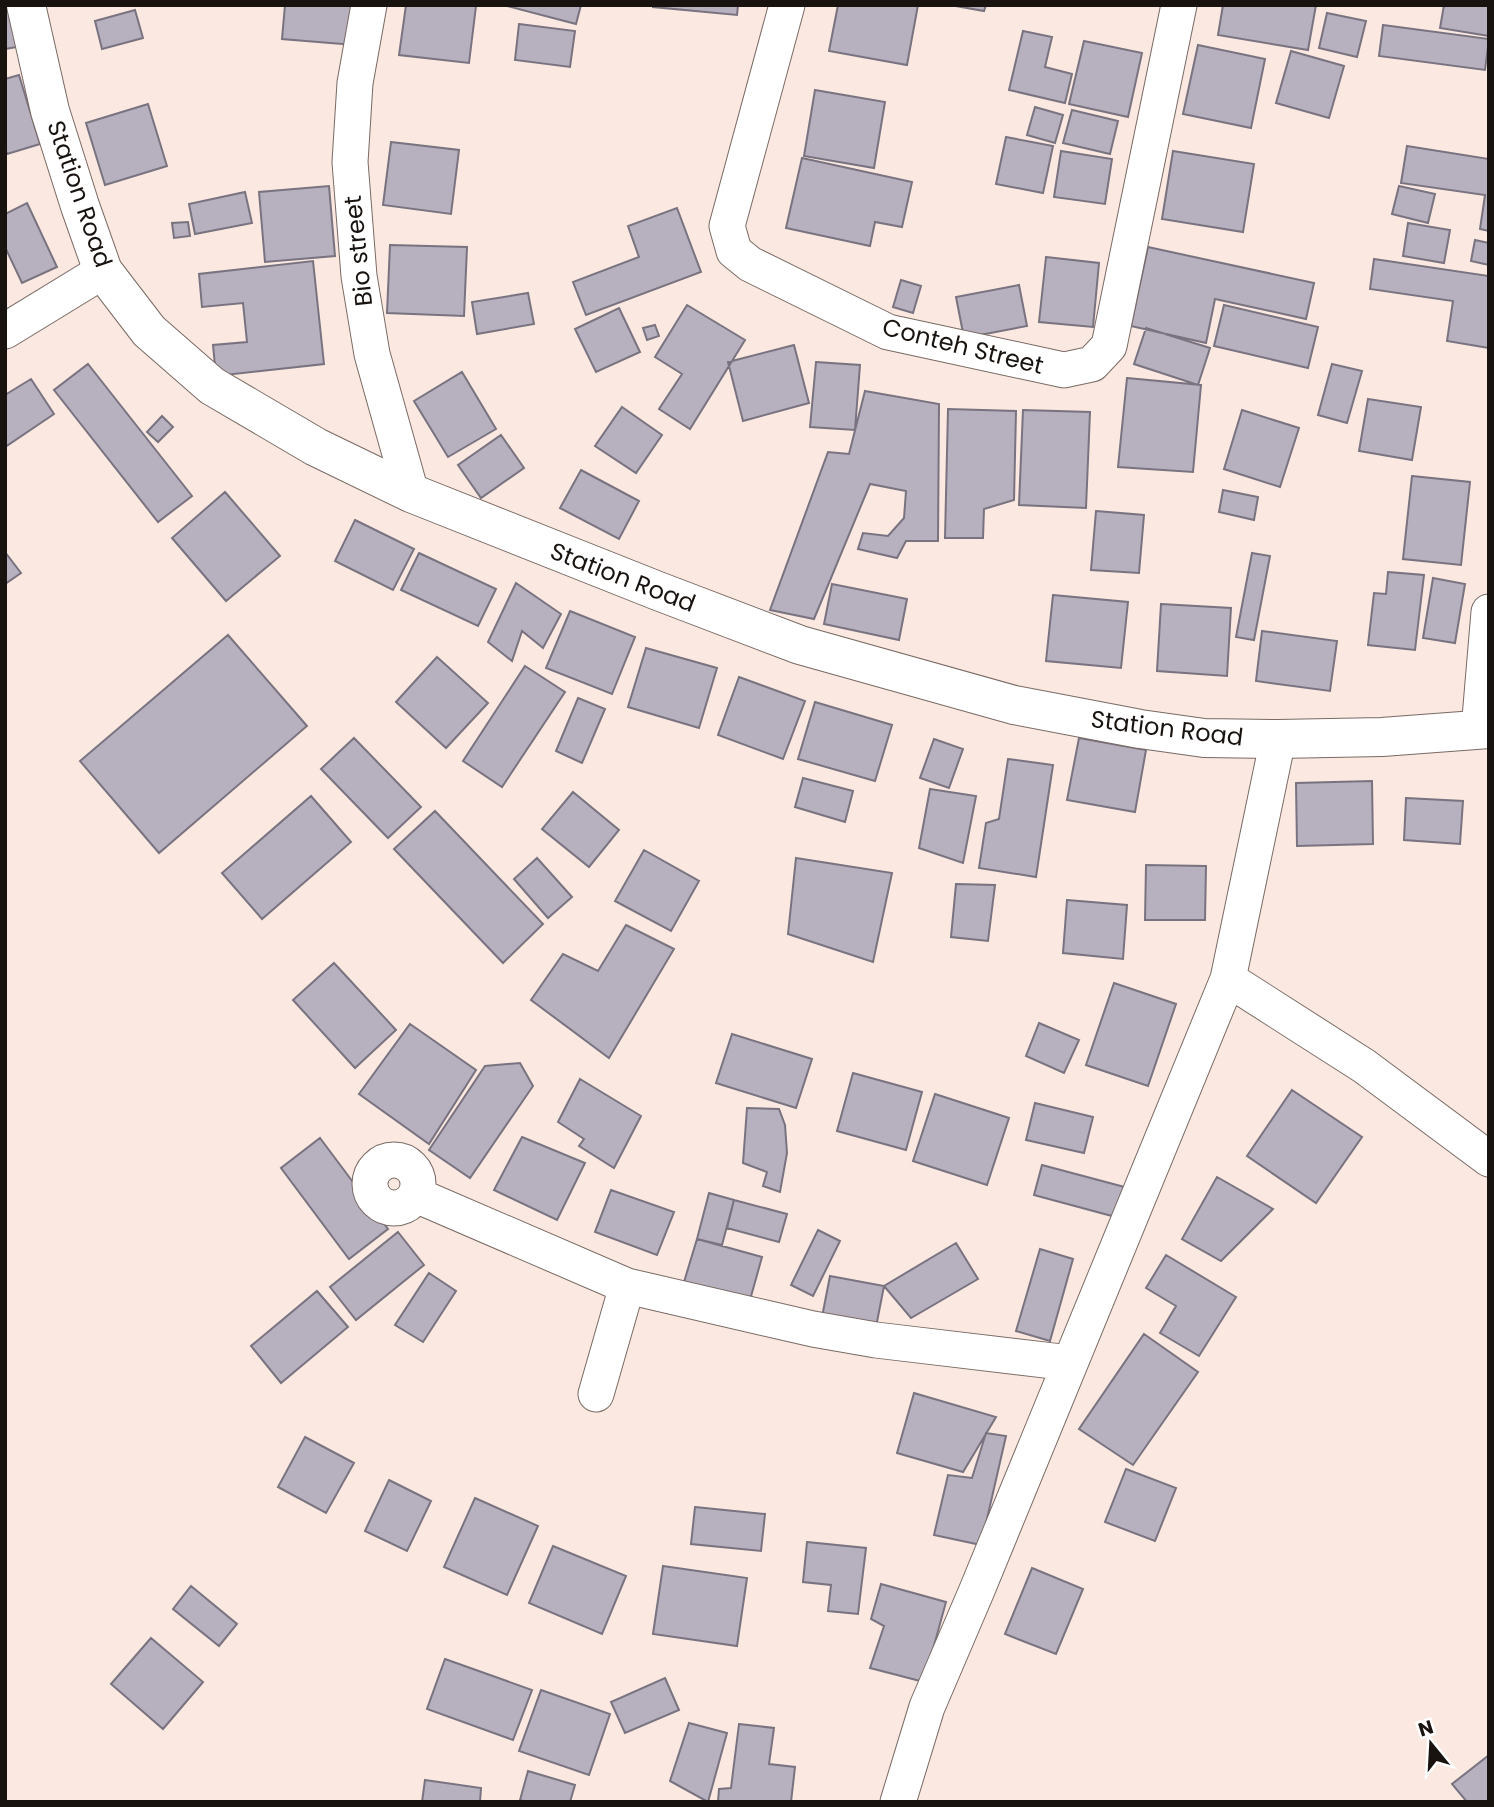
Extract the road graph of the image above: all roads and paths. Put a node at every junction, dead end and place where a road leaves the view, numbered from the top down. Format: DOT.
graph roads {
  1 [pos="26,5"];
  2 [pos="369,5"];
  3 [pos="787,5"];
  4 [pos="1179,5"];
  5 [pos="103,271"];
  6 [pos="5,331"];
  7 [pos="411,493"];
  8 [pos="1489,612"];
  9 [pos="1484,729"];
  10 [pos="1278,739"];
  11 [pos="1228,979"];
  12 [pos="1489,1159"];
  13 [pos="416,1195"];
  14 [pos="627,1286"];
  15 [pos="1070,1363"];
  16 [pos="596,1394"];
  17 [pos="898,1802"];
  1 -- 5 [label="main road, Station Road"];
  2 -- 7 [label="street, Bio street"];
  3 -- 4 [label="street, Conteh Street"];
  5 -- 6 [label="street"];
  5 -- 7 [label="main road, Station Road"];
  7 -- 10 [label="main road, Station Road"];
  8 -- 9 [label="street"];
  9 -- 10 [label="main road, Station Road"];
  10 -- 11 [label="street"];
  11 -- 12 [label="street"];
  11 -- 15 [label="street"];
  13 -- 14 [label="street"];
  14 -- 15 [label="street"];
  14 -- 16 [label="street"];
  15 -- 17 [label="street"];
}
